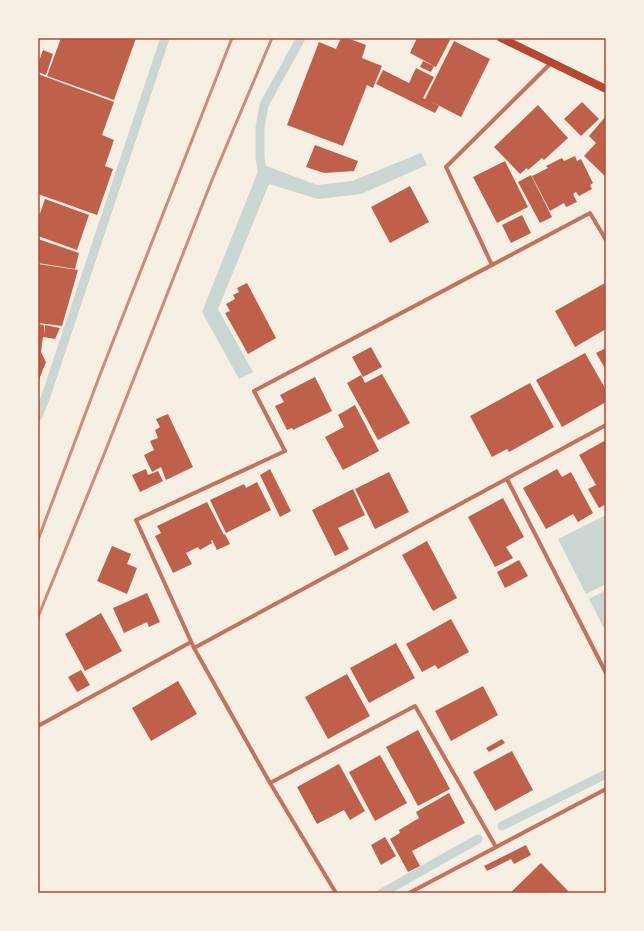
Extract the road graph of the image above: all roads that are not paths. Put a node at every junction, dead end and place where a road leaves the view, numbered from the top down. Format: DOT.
graph roads {
  1 [pos="501,38"];
  2 [pos="551,63"];
  3 [pos="606,89"];
  4 [pos="606,240"];
  5 [pos="492,265"];
  6 [pos="606,425"];
  7 [pos="507,479"];
  8 [pos="191,642"];
  9 [pos="194,648"];
  10 [pos="606,673"];
  11 [pos="38,726"];
  12 [pos="270,783"];
  13 [pos="606,789"];
  14 [pos="496,847"];
  15 [pos="336,893"];
  16 [pos="409,893"];
  1 -- 2 [label="main road"];
  2 -- 3 [label="main road"];
  2 -- 5 [label="street"];
  4 -- 5 [label="street"];
  5 -- 8 [label="street"];
  6 -- 7 [label="street"];
  7 -- 9 [label="street"];
  7 -- 10 [label="street"];
  8 -- 9 [label="street"];
  8 -- 11 [label="street"];
  9 -- 12 [label="street"];
  12 -- 14 [label="street"];
  12 -- 15 [label="street"];
  13 -- 14 [label="street"];
  14 -- 16 [label="street"];
}
